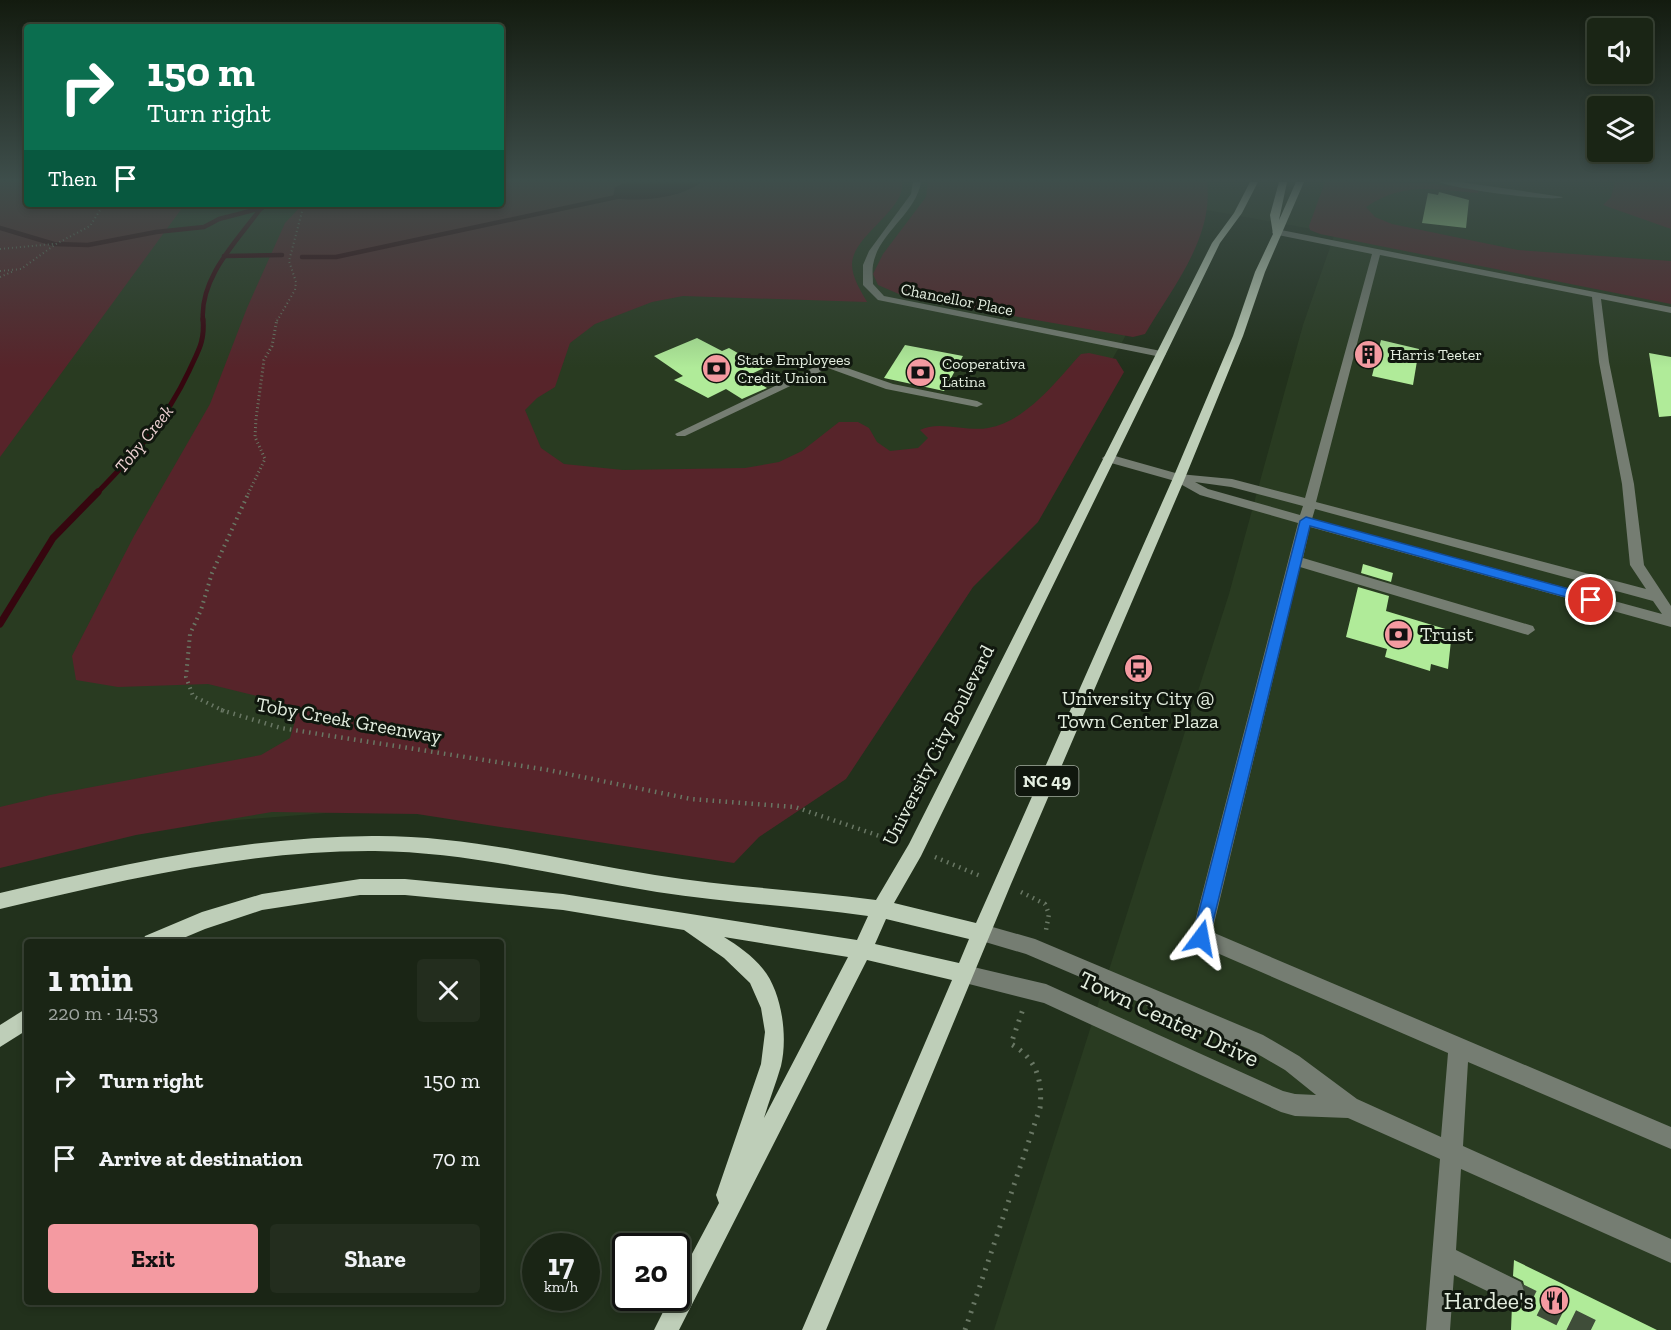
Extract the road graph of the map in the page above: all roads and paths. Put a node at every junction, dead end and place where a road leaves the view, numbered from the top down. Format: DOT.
graph roads {
  1 [pos="56,244"];
  2 [pos="293,244"];
  3 [pos="880,244"];
  4 [pos="1215,244"];
  5 [pos="1272,244"];
  6 [pos="1340,244"];
  7 [pos="0,249"];
  8 [pos="1377,251"];
  9 [pos="21,269"];
  10 [pos="0,271"];
  11 [pos="0,277"];
  12 [pos="1596,294"];
  13 [pos="1671,310"];
  14 [pos="1161,354"];
  15 [pos="977,404"];
  16 [pos="681,434"];
  17 [pos="1108,458"];
  18 [pos="1179,478"];
  19 [pos="1310,504"];
  20 [pos="1306,521"];
  21 [pos="1296,561"];
  22 [pos="1657,597"];
  23 [pos="1671,616"];
  24 [pos="1671,622"];
  25 [pos="1528,630"];
  26 [pos="877,834"];
  27 [pos="952,864"];
  28 [pos="969,871"];
  29 [pos="1038,898"];
  30 [pos="0,901"];
  31 [pos="881,909"];
  32 [pos="687,923"];
  33 [pos="1048,923"];
  34 [pos="982,933"];
  35 [pos="159,939"];
  36 [pos="862,950"];
  37 [pos="965,974"];
  38 [pos="1020,1018"];
  39 [pos="24,1020"];
  40 [pos="0,1037"];
  41 [pos="1459,1047"];
  42 [pos="1349,1107"];
  43 [pos="1671,1138"];
  44 [pos="1451,1152"];
  45 [pos="711,1243"];
  46 [pos="1671,1251"];
  47 [pos="1443,1257"];
  48 [pos="1512,1292"];
  49 [pos="666,1330"];
  50 [pos="814,1330"];
  51 [pos="965,1330"];
  52 [pos="1438,1330"];
  1 -- 7 [label="path"];
  1 -- 9 [label="path"];
  2 -- 26 [label="path, Toby Creek Greenway"];
  3 -- 14 [label="street, Chancellor Place"];
  4 -- 14 [label="main road, University City Boulevard"];
  5 -- 18 [label="main road, NC 49"];
  6 -- 8 [label="street"];
  8 -- 12 [label="street"];
  8 -- 19 [label="street"];
  9 -- 10 [label="path"];
  9 -- 11 [label="path"];
  12 -- 13 [label="street"];
  12 -- 22 [label="street"];
  14 -- 17 [label="main road, University City Boulevard"];
  15 -- 16 [label="street"];
  17 -- 18 [label="street"];
  17 -- 31 [label="main road, University City Boulevard"];
  18 -- 19 [label="street"];
  18 -- 20 [label="street"];
  18 -- 34 [label="main road, NC 49"];
  19 -- 20 [label="street"];
  19 -- 22 [label="street"];
  20 -- 21 [label="street"];
  20 -- 24 [label="street"];
  21 -- 25 [label="street"];
  21 -- 41 [label="street"];
  22 -- 23 [label="street"];
  27 -- 28 [label="path"];
  29 -- 33 [label="path"];
  30 -- 31 [label="main road"];
  31 -- 34 [label="main road"];
  31 -- 36 [label="main road, University City Boulevard"];
  32 -- 35 [label="main road"];
  32 -- 36 [label="main road"];
  32 -- 45 [label="main road"];
  34 -- 37 [label="main road, NC 49"];
  34 -- 42 [label="street, Town Center Drive"];
  36 -- 37 [label="main road"];
  36 -- 45 [label="main road, University City Boulevard"];
  37 -- 42 [label="street, Town Center Drive"];
  37 -- 50 [label="main road, NC 49"];
  38 -- 51 [label="path"];
  39 -- 40 [label="main road"];
  41 -- 43 [label="street"];
  41 -- 44 [label="street"];
  42 -- 44 [label="street, Town Center Drive"];
  44 -- 46 [label="street, Town Center Drive"];
  44 -- 47 [label="street"];
  45 -- 49 [label="main road, University City Boulevard"];
  47 -- 48 [label="street"];
  47 -- 52 [label="street"];
}
